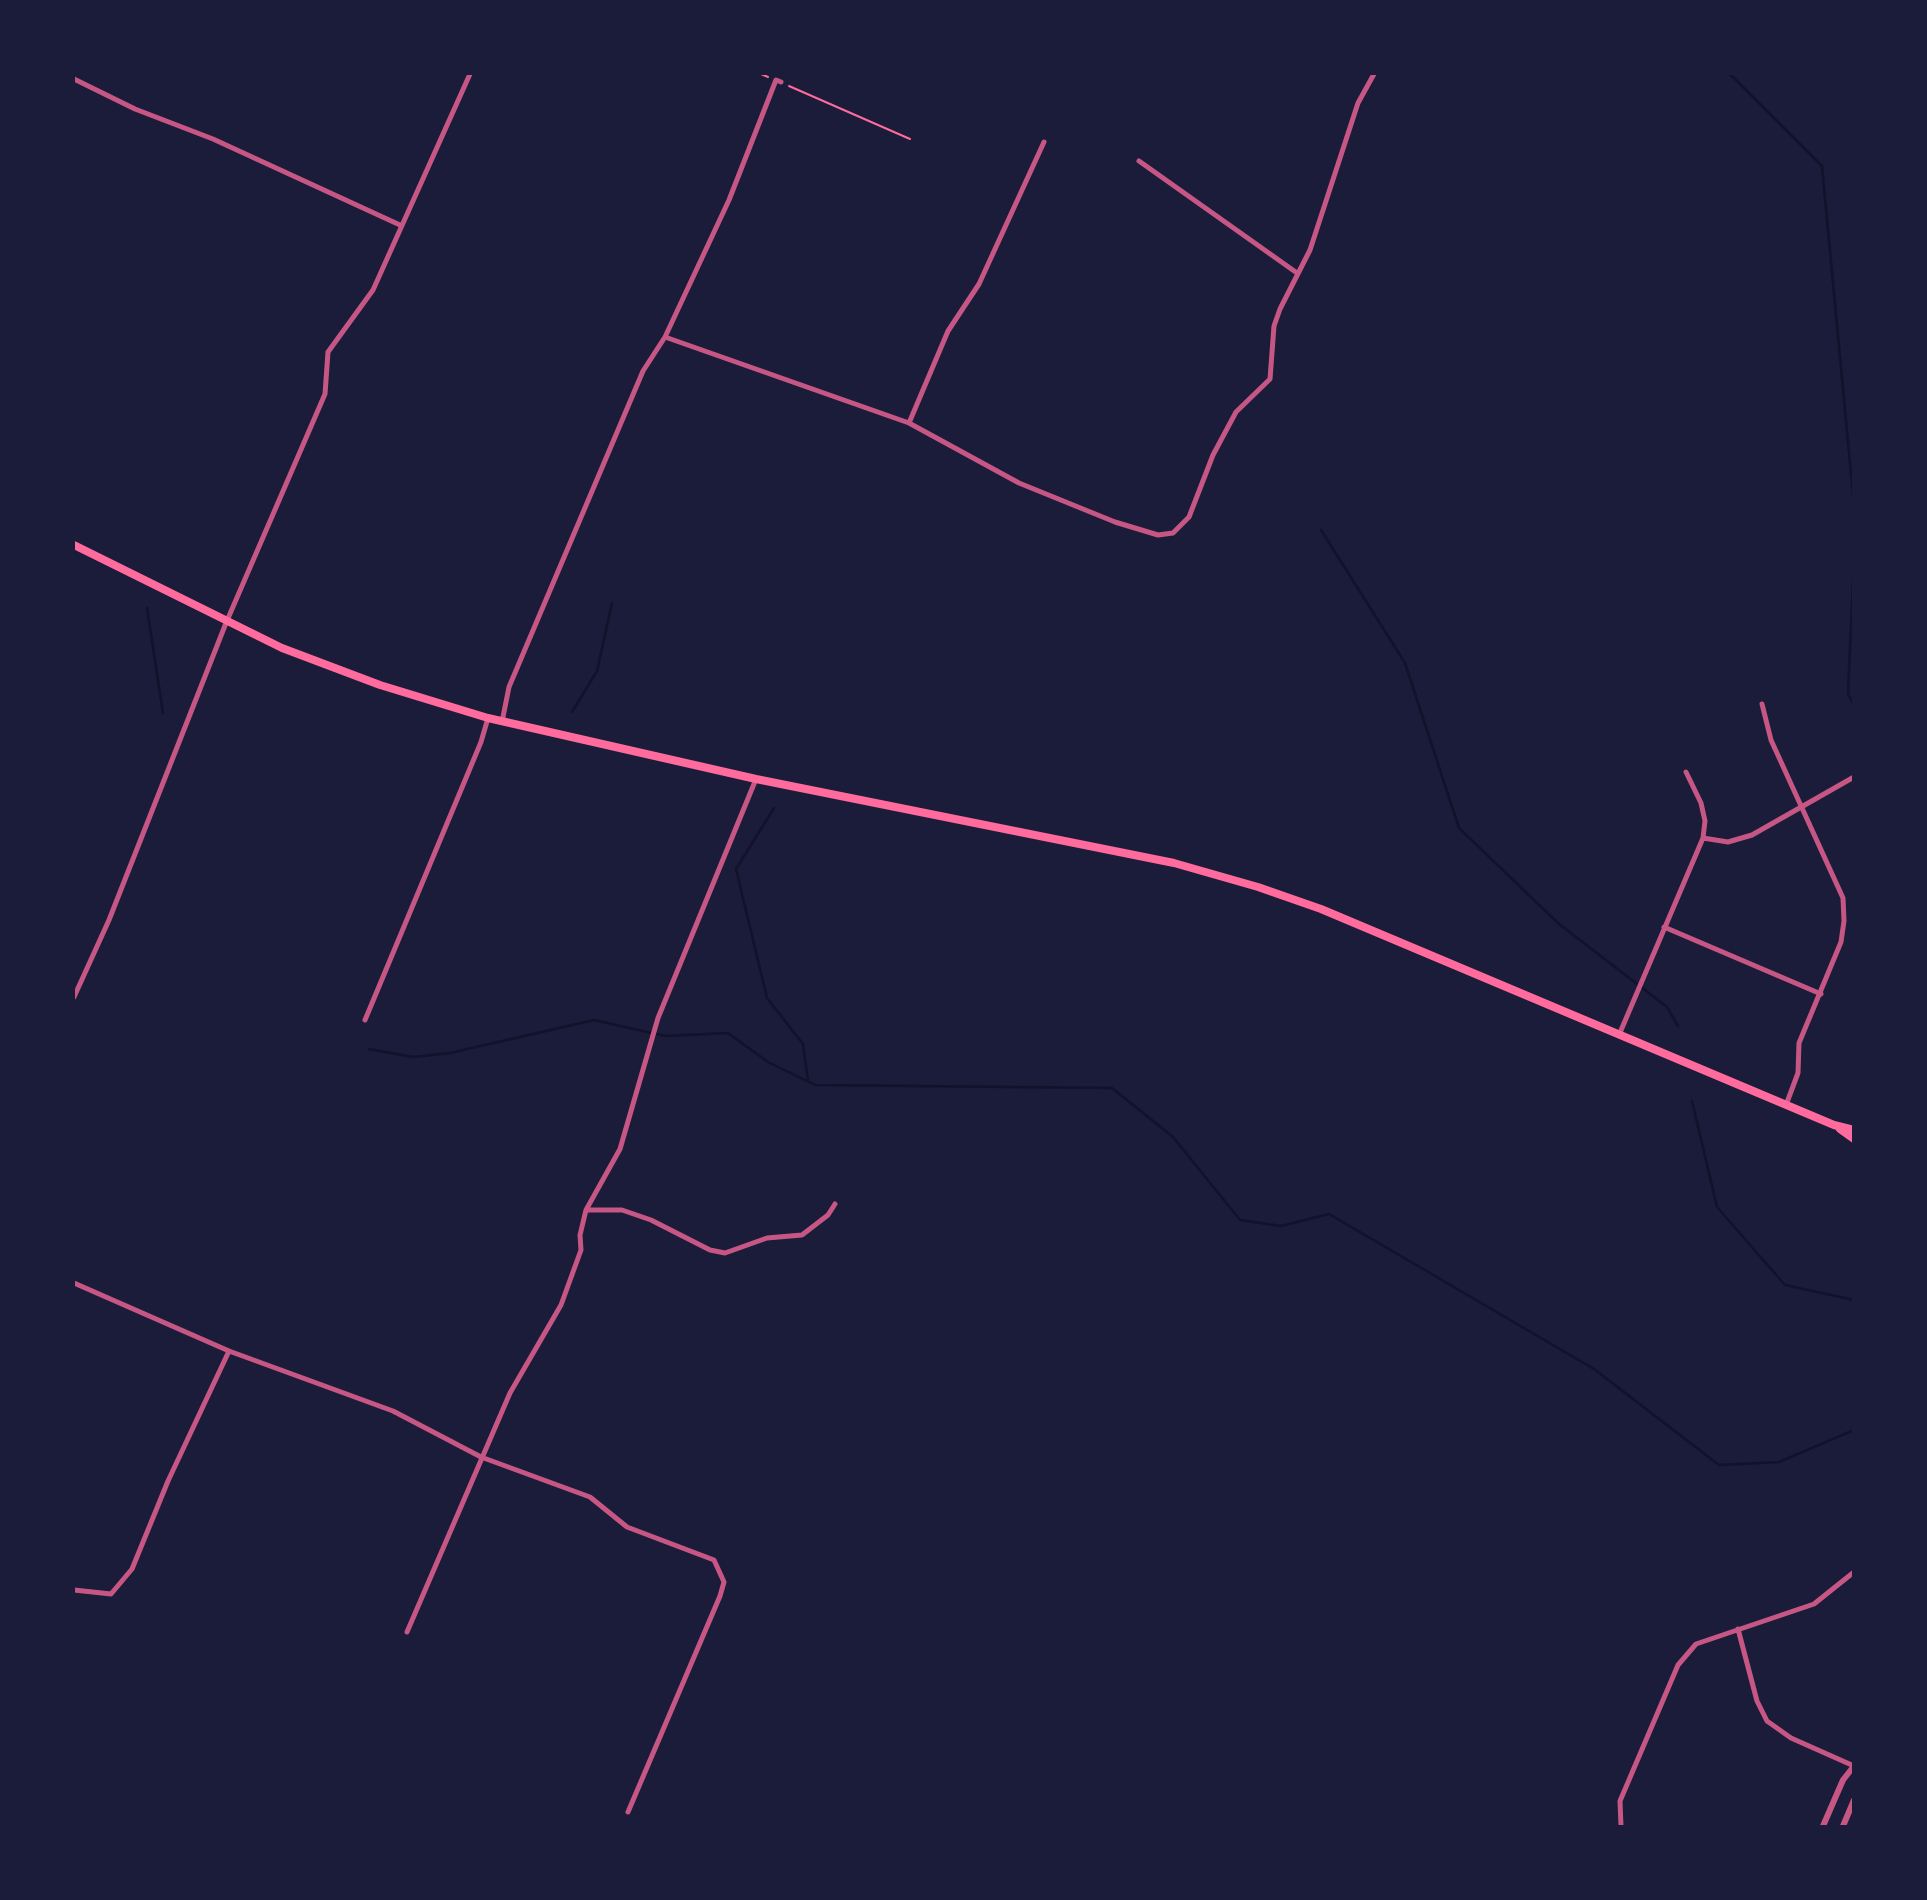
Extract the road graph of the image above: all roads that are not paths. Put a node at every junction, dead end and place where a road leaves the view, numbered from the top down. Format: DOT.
graph roads {
  1 [pos="470,74"];
  2 [pos="1374,74"];
  3 [pos="74,79"];
  4 [pos="778,81"];
  5 [pos="1044,142"];
  6 [pos="1139,161"];
  7 [pos="400,225"];
  8 [pos="1297,274"];
  9 [pos="665,337"];
  10 [pos="909,424"];
  11 [pos="74,545"];
  12 [pos="226,623"];
  13 [pos="1762,704"];
  14 [pos="488,718"];
  15 [pos="502,722"];
  16 [pos="1686,772"];
  17 [pos="1853,777"];
  18 [pos="756,779"];
  19 [pos="1802,805"];
  20 [pos="1703,838"];
  21 [pos="1664,927"];
  22 [pos="1821,993"];
  23 [pos="74,997"];
  24 [pos="365,1020"];
  25 [pos="1619,1035"];
  26 [pos="1786,1105"];
  27 [pos="1834,1125"];
  28 [pos="1853,1130"];
  29 [pos="1853,1139"];
  30 [pos="835,1203"];
  31 [pos="586,1210"];
  32 [pos="74,1283"];
  33 [pos="229,1351"];
  34 [pos="481,1457"];
  35 [pos="1853,1572"];
  36 [pos="74,1590"];
  37 [pos="1738,1629"];
  38 [pos="407,1632"];
  39 [pos="1853,1766"];
  40 [pos="1853,1800"];
  41 [pos="628,1812"];
  42 [pos="1621,1826"];
  43 [pos="1823,1826"];
  44 [pos="1843,1826"];
  1 -- 7 [label="street"];
  2 -- 8 [label="street"];
  3 -- 7 [label="street"];
  4 -- 9 [label="street"];
  5 -- 10 [label="street"];
  6 -- 8 [label="street"];
  7 -- 12 [label="street"];
  8 -- 10 [label="street"];
  9 -- 10 [label="street"];
  9 -- 15 [label="street"];
  11 -- 12 [label="main road"];
  12 -- 14 [label="main road"];
  12 -- 23 [label="street"];
  13 -- 19 [label="street"];
  14 -- 15 [label="main road"];
  14 -- 24 [label="street"];
  15 -- 18 [label="main road"];
  16 -- 20 [label="street"];
  17 -- 19 [label="street"];
  18 -- 25 [label="main road"];
  18 -- 31 [label="street"];
  19 -- 20 [label="street"];
  19 -- 22 [label="street"];
  20 -- 21 [label="street"];
  21 -- 22 [label="street"];
  21 -- 25 [label="street"];
  22 -- 26 [label="street"];
  25 -- 26 [label="main road"];
  26 -- 27 [label="main road"];
  27 -- 28 [label="main road"];
  27 -- 29 [label="main road"];
  30 -- 31 [label="street"];
  31 -- 34 [label="street"];
  32 -- 33 [label="street"];
  33 -- 34 [label="street"];
  33 -- 36 [label="street"];
  34 -- 38 [label="street"];
  34 -- 41 [label="street"];
  35 -- 37 [label="street"];
  37 -- 39 [label="street"];
  37 -- 42 [label="street"];
  39 -- 43 [label="street"];
  40 -- 44 [label="street"];
}
